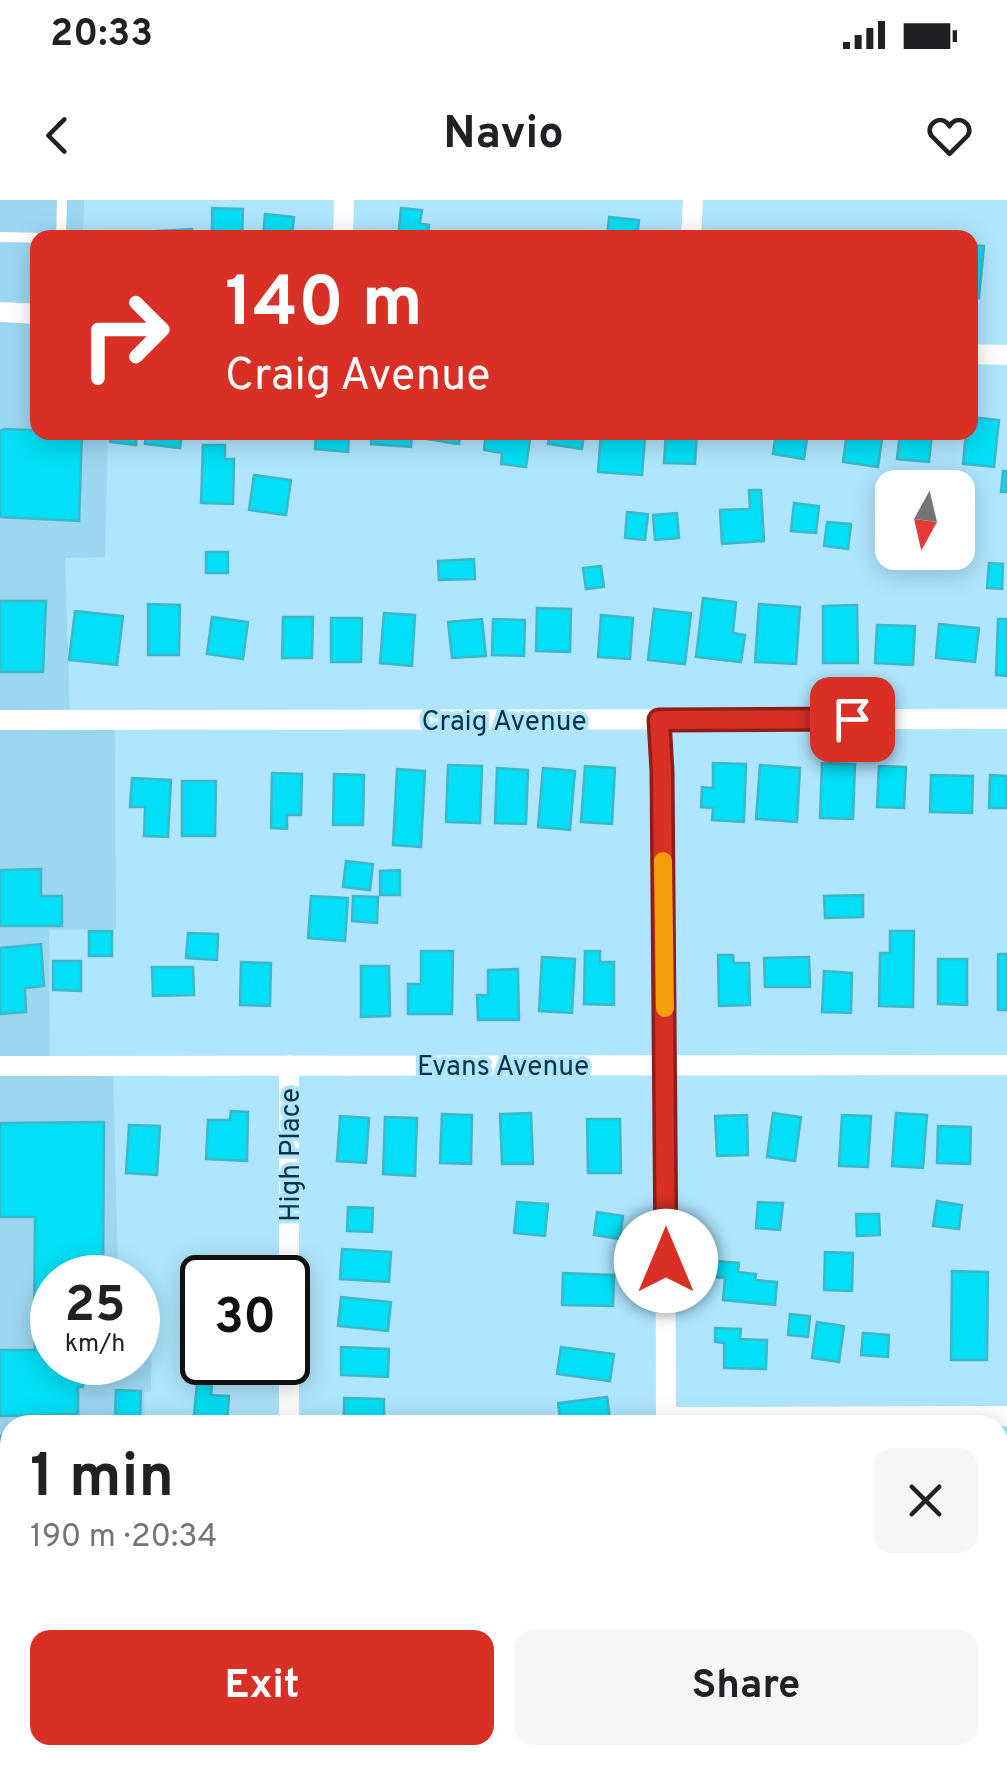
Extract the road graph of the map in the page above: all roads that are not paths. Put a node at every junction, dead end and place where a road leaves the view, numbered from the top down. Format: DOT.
graph roads {
  1 [pos="62,200"];
  2 [pos="344,200"];
  3 [pos="692,200"];
  4 [pos="60,230"];
  5 [pos="342,230"];
  6 [pos="691,230"];
  7 [pos="0,237"];
  8 [pos="30,238"];
  9 [pos="0,312"];
  10 [pos="30,314"];
  11 [pos="978,354"];
  12 [pos="1007,355"];
  13 [pos="1007,718"];
  14 [pos="0,720"];
  15 [pos="659,720"];
  16 [pos="288,1065"];
  17 [pos="665,1065"];
  18 [pos="0,1066"];
  19 [pos="1007,1066"];
  20 [pos="289,1415"];
  21 [pos="666,1415"];
  1 -- 4 [label="lane"];
  2 -- 5 [label="street"];
  3 -- 6 [label="street"];
  7 -- 8 [label="lane"];
  9 -- 10 [label="street"];
  11 -- 12 [label="street"];
  13 -- 15 [label="street, Craig Avenue"];
  14 -- 15 [label="street, Craig Avenue"];
  15 -- 17 [label="street"];
  16 -- 17 [label="street, Evans Avenue"];
  16 -- 18 [label="street, Evans Avenue"];
  16 -- 20 [label="street, High Place"];
  17 -- 19 [label="street, Evans Avenue"];
  17 -- 21 [label="street"];
}
